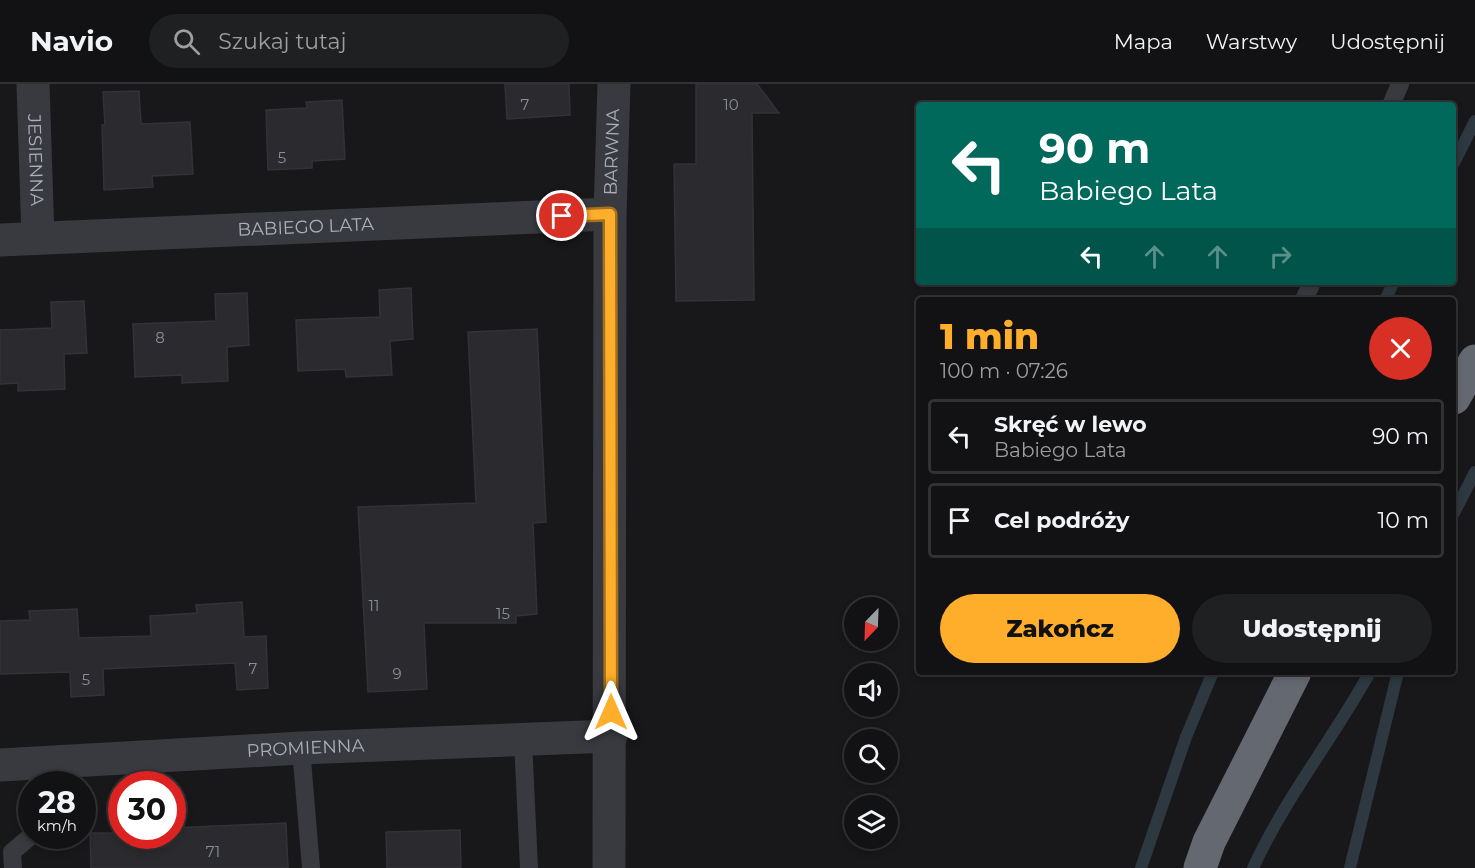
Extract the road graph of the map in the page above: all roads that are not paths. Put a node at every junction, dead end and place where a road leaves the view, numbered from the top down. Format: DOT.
graph roads {
  1 [pos="33,84"];
  2 [pos="614,84"];
  3 [pos="1400,84"];
  4 [pos="1392,102"];
  5 [pos="610,214"];
  6 [pos="38,238"];
  7 [pos="0,240"];
  8 [pos="1475,361"];
  9 [pos="1456,394"];
  10 [pos="1293,675"];
  11 [pos="611,736"];
  12 [pos="523,740"];
  13 [pos="301,748"];
  14 [pos="0,765"];
  15 [pos="40,771"];
  16 [pos="74,771"];
  17 [pos="18,847"];
  18 [pos="13,868"];
  19 [pos="311,868"];
  20 [pos="530,868"];
  21 [pos="609,868"];
  22 [pos="1200,868"];
  1 -- 6 [label="street, JESIENNA"];
  2 -- 5 [label="street, BARWNA"];
  3 -- 4 [label="lane"];
  5 -- 6 [label="street, BABIEGO LATA"];
  5 -- 11 [label="street, BARWNA"];
  6 -- 7 [label="street, BABIEGO LATA"];
  8 -- 9 [label="highway"];
  10 -- 22 [label="highway"];
  11 -- 12 [label="street, PROMIENNA"];
  11 -- 21 [label="street, BARWNA"];
  12 -- 13 [label="street, PROMIENNA"];
  12 -- 20 [label="lane"];
  13 -- 16 [label="street, PROMIENNA"];
  13 -- 19 [label="lane"];
  14 -- 15 [label="street, PROMIENNA"];
  17 -- 18 [label="lane"];
}
